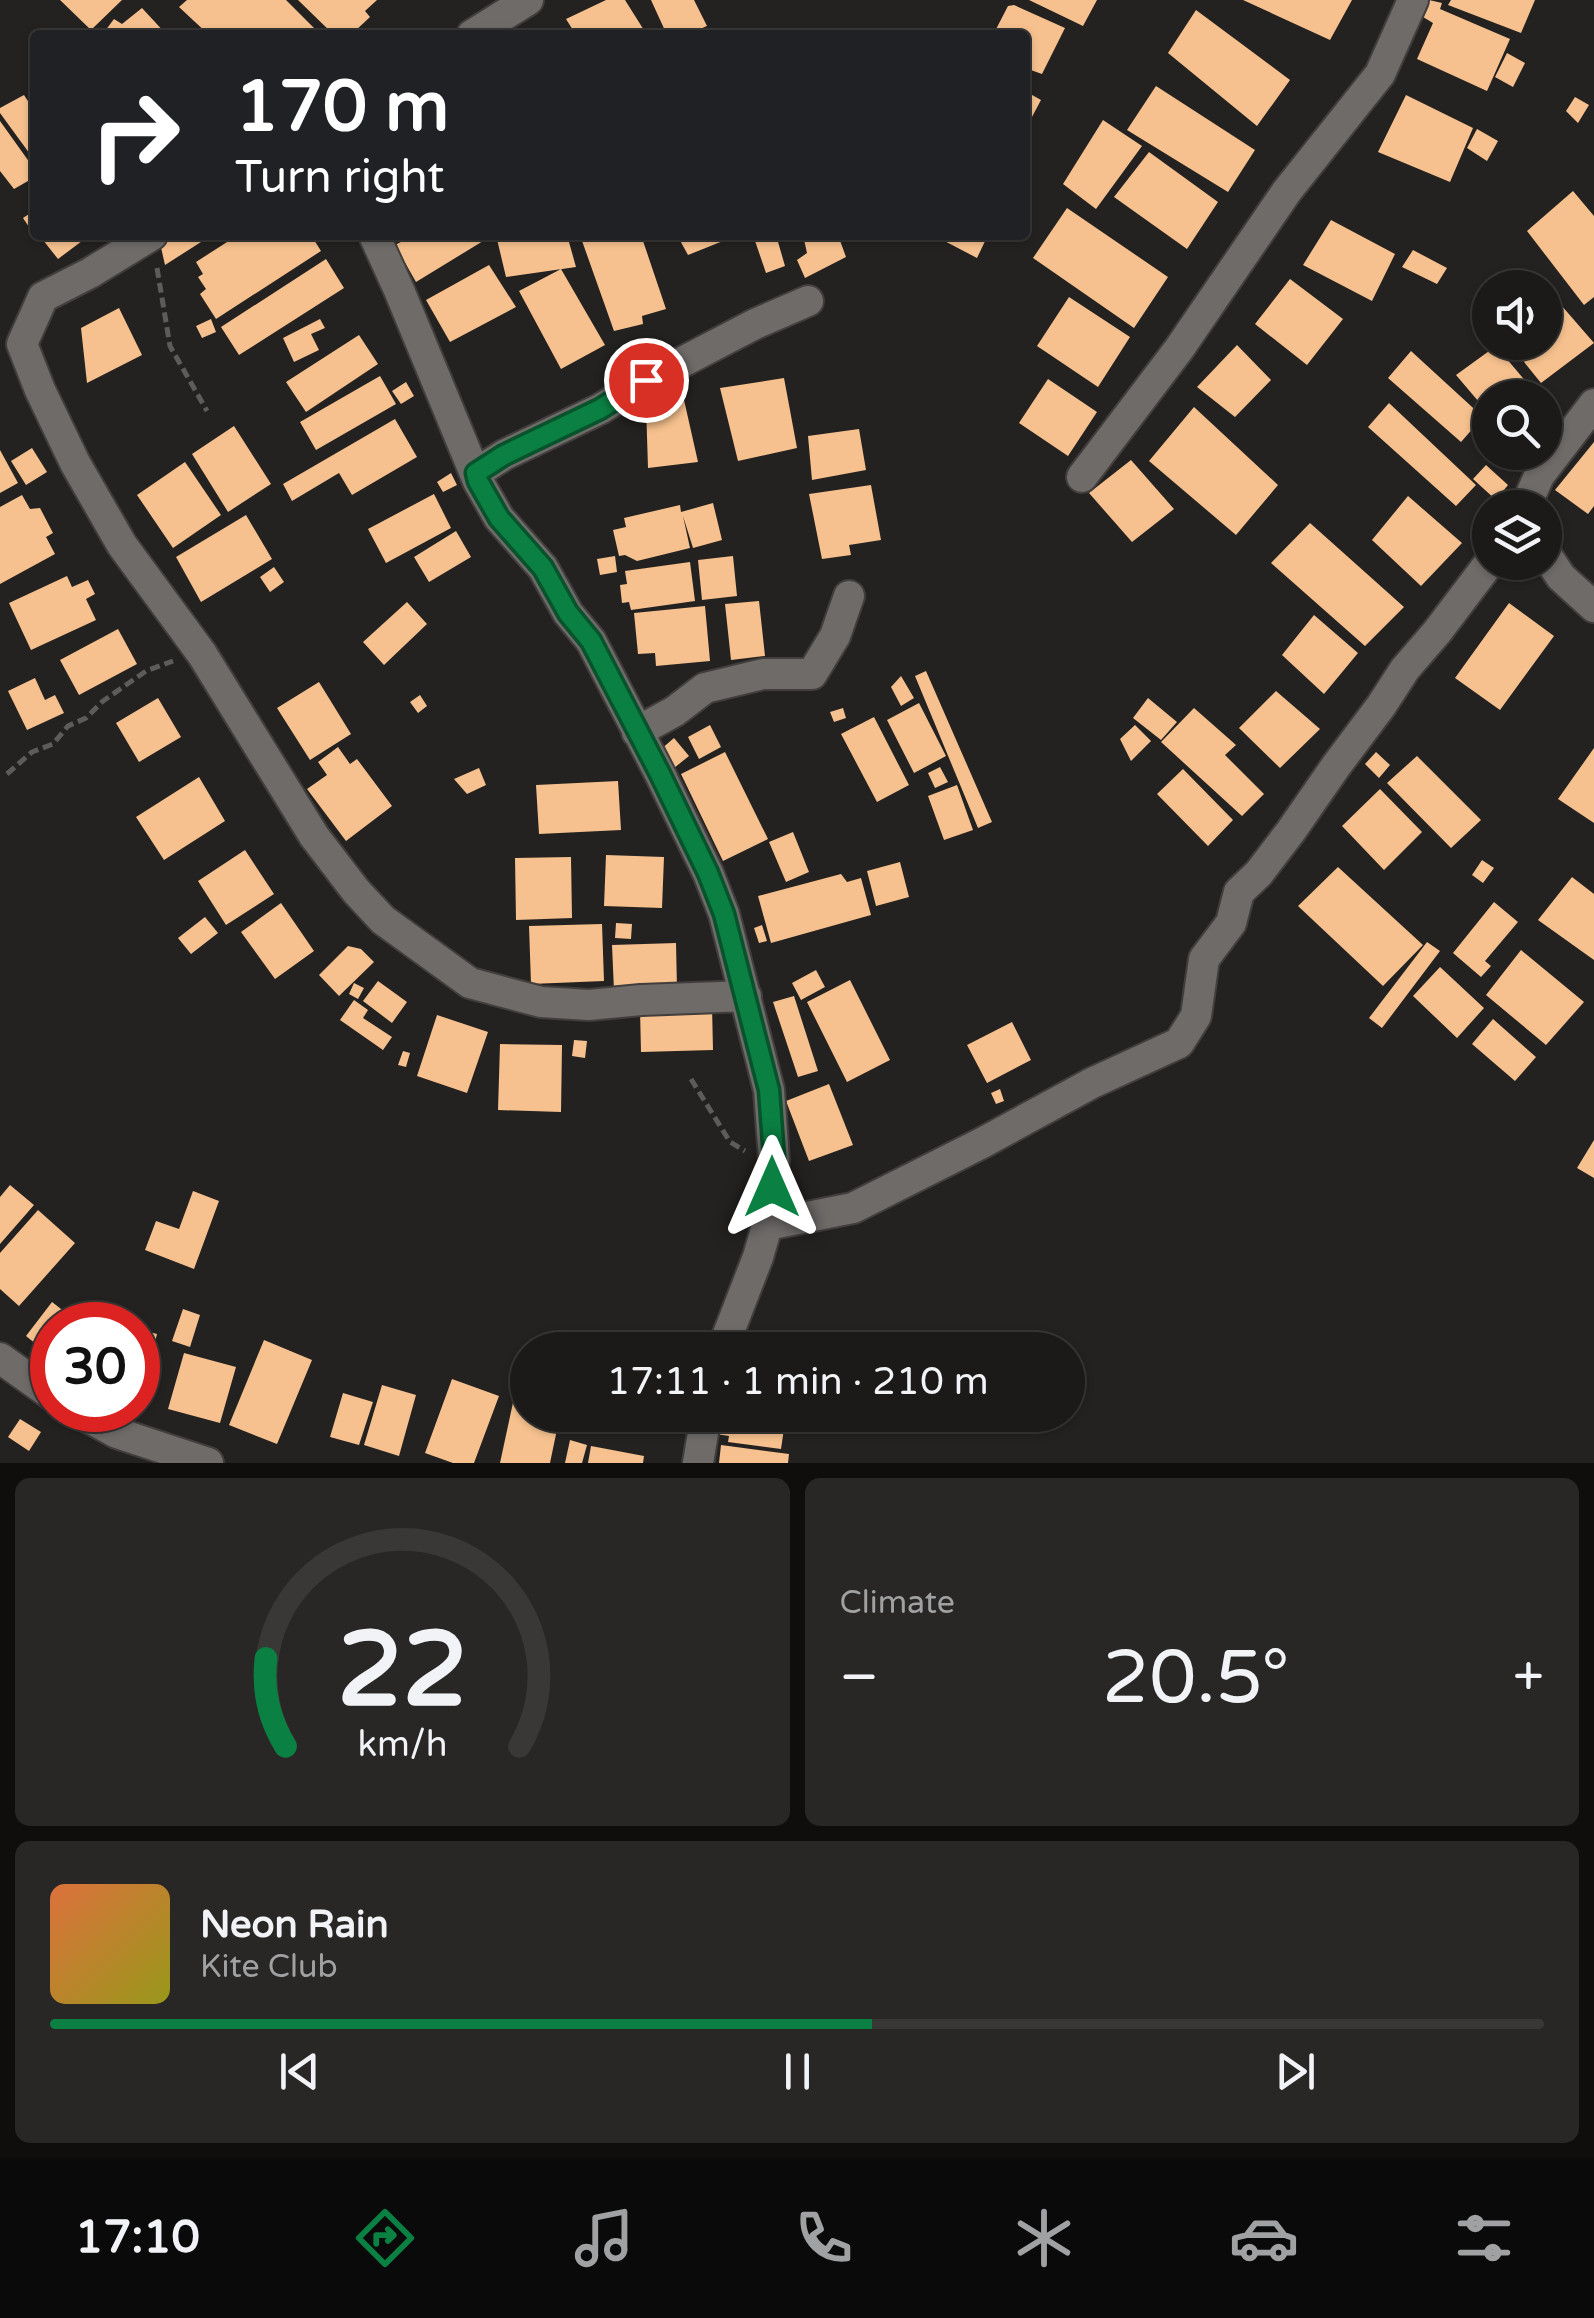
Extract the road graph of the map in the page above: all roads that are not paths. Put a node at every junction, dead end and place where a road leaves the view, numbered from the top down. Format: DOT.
graph roads {
  1 [pos="528,0"];
  2 [pos="1413,0"];
  3 [pos="480,30"];
  4 [pos="143,240"];
  5 [pos="376,240"];
  6 [pos="808,301"];
  7 [pos="11,337"];
  8 [pos="1594,404"];
  9 [pos="476,473"];
  10 [pos="1082,478"];
  11 [pos="1533,490"];
  12 [pos="1562,577"];
  13 [pos="1477,580"];
  14 [pos="849,596"];
  15 [pos="1594,607"];
  16 [pos="637,732"];
  17 [pos="746,996"];
  18 [pos="767,1226"];
  19 [pos="729,1332"];
  20 [pos="0,1358"];
  21 [pos="30,1379"];
  22 [pos="115,1432"];
  23 [pos="703,1432"];
  24 [pos="208,1463"];
  25 [pos="698,1463"];
  1 -- 3 [label="street"];
  2 -- 10 [label="street"];
  4 -- 7 [label="street"];
  5 -- 9 [label="street"];
  6 -- 9 [label="street"];
  7 -- 17 [label="street"];
  8 -- 11 [label="street"];
  9 -- 16 [label="street"];
  12 -- 15 [label="street"];
  13 -- 18 [label="street"];
  14 -- 16 [label="street"];
  16 -- 17 [label="street"];
  17 -- 18 [label="street"];
  18 -- 19 [label="street"];
  20 -- 21 [label="street"];
  22 -- 24 [label="street"];
  23 -- 25 [label="street"];
}
